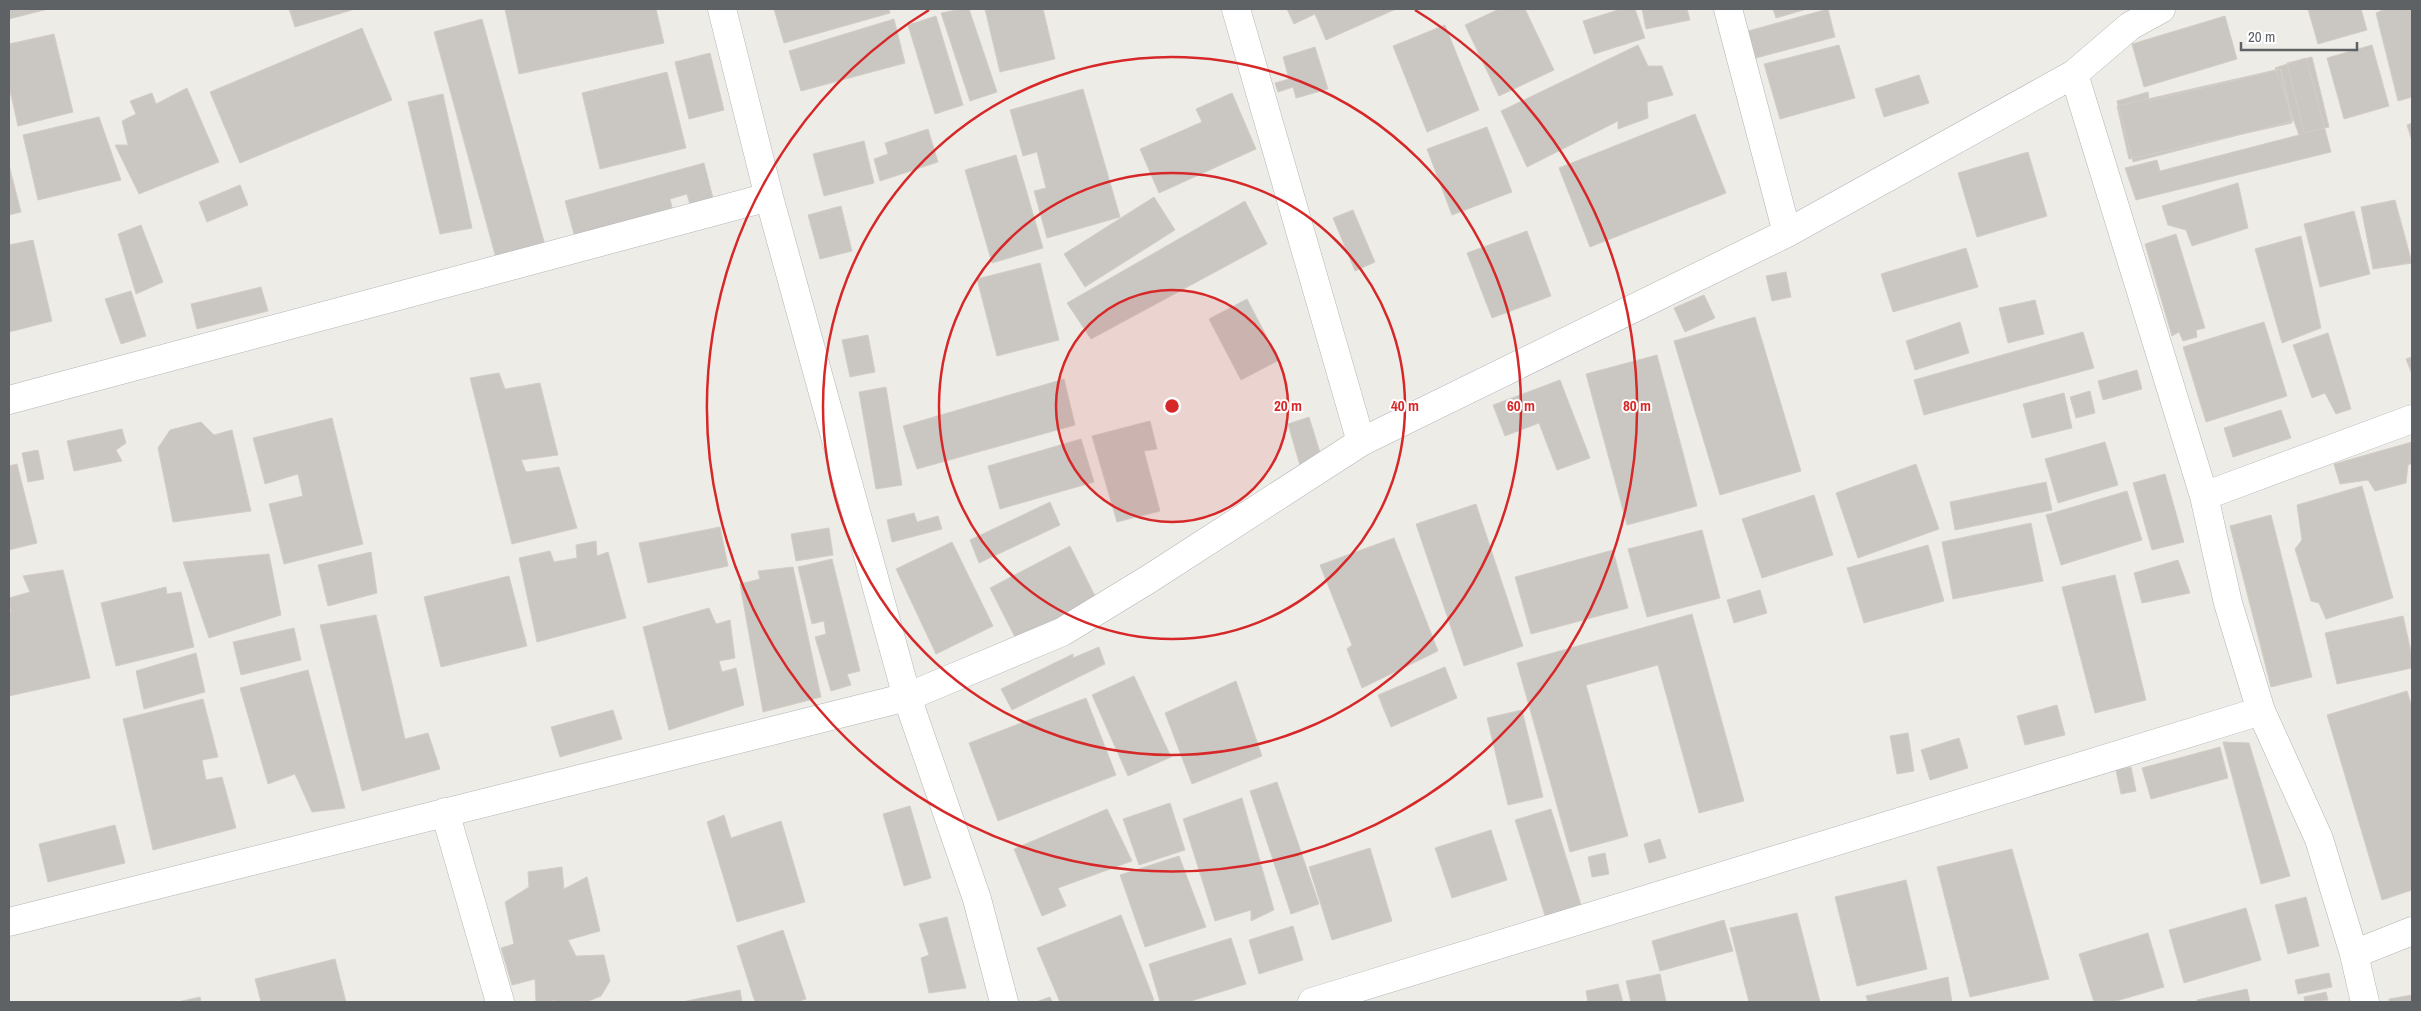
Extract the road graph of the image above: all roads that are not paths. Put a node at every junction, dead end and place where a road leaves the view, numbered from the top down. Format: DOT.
graph roads {
  1 [pos="722,9"];
  2 [pos="1236,9"];
  3 [pos="1728,9"];
  4 [pos="2161,9"];
  5 [pos="2074,74"];
  6 [pos="769,197"];
  7 [pos="1787,233"];
  8 [pos="9,400"];
  9 [pos="2412,419"];
  10 [pos="1361,442"];
  11 [pos="2204,496"];
  12 [pos="907,697"];
  13 [pos="2261,711"];
  14 [pos="445,812"];
  15 [pos="9,922"];
  16 [pos="2412,931"];
  17 [pos="2354,954"];
  18 [pos="500,1002"];
  19 [pos="1004,1002"];
  20 [pos="1312,1002"];
  21 [pos="2365,1002"];
  1 -- 6 [label="street"];
  2 -- 10 [label="street"];
  3 -- 7 [label="street"];
  4 -- 5 [label="street"];
  5 -- 7 [label="street"];
  5 -- 11 [label="street"];
  6 -- 8 [label="street"];
  6 -- 12 [label="street"];
  7 -- 10 [label="street"];
  9 -- 11 [label="street"];
  10 -- 12 [label="street"];
  11 -- 13 [label="street"];
  12 -- 14 [label="street"];
  12 -- 19 [label="street"];
  13 -- 17 [label="street"];
  13 -- 20 [label="street"];
  14 -- 15 [label="street"];
  14 -- 18 [label="street"];
  16 -- 17 [label="street"];
  17 -- 21 [label="street"];
}
